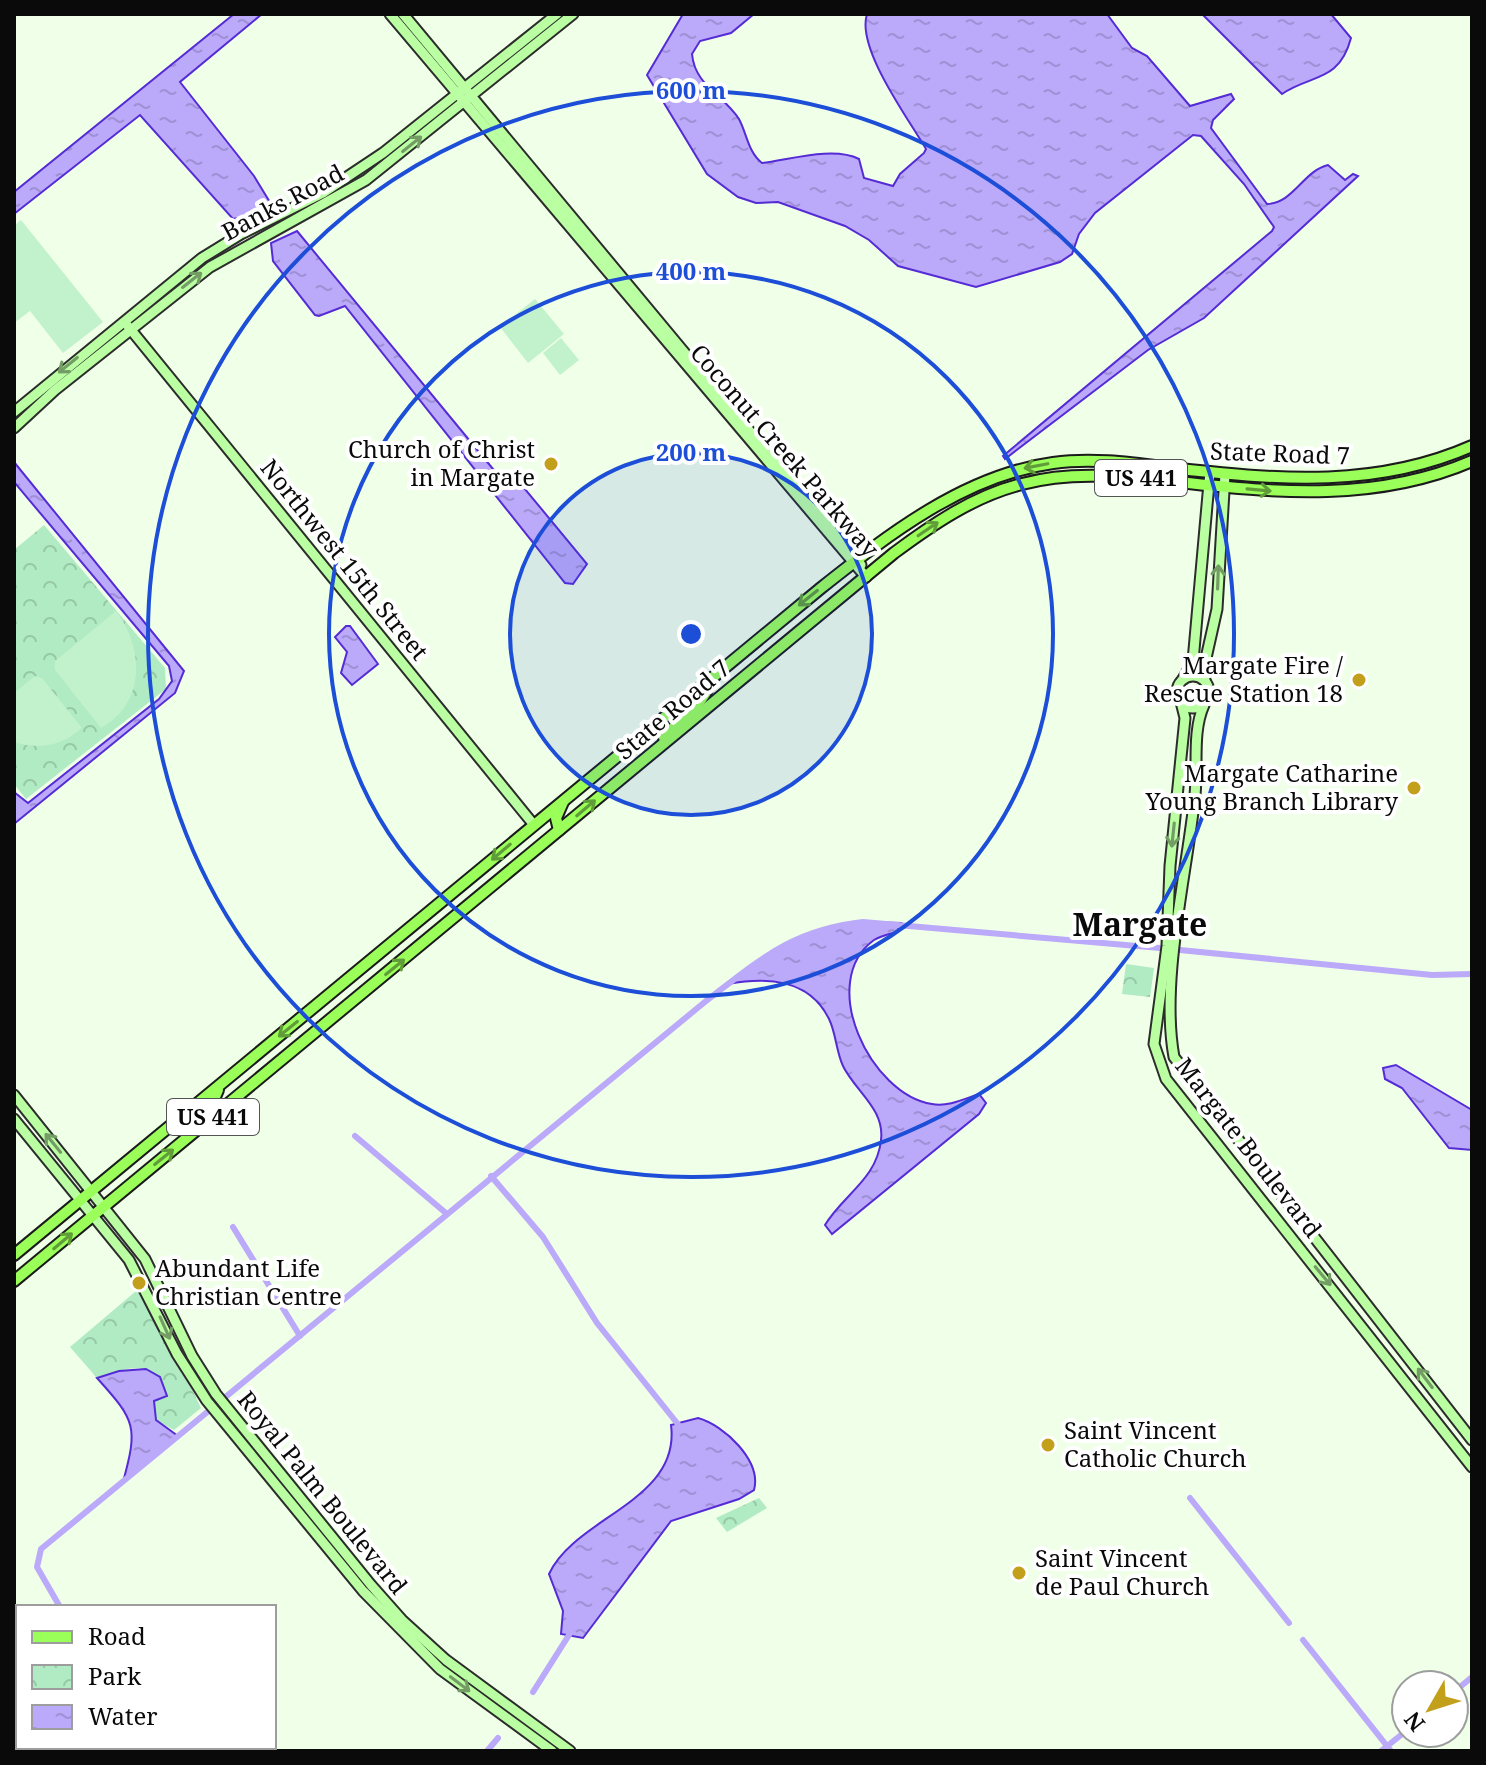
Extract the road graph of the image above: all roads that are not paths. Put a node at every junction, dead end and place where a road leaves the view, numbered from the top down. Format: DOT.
graph roads {
  1 [pos="390,14"];
  2 [pos="403,14"];
  3 [pos="557,14"];
  4 [pos="573,14"];
  5 [pos="464,95"];
  6 [pos="124,321"];
  7 [pos="131,329"];
  8 [pos="14,412"];
  9 [pos="726,415"];
  10 [pos="739,417"];
  11 [pos="14,428"];
  12 [pos="1472,446"];
  13 [pos="1085,461"];
  14 [pos="1472,461"];
  15 [pos="1405,469"];
  16 [pos="1210,472"];
  17 [pos="1225,474"];
  18 [pos="1062,476"];
  19 [pos="1209,485"];
  20 [pos="1224,487"];
  21 [pos="1374,489"];
  22 [pos="1202,538"];
  23 [pos="1219,547"];
  24 [pos="854,561"];
  25 [pos="866,577"];
  26 [pos="733,660"];
  27 [pos="709,679"];
  28 [pos="1183,679"];
  29 [pos="1205,681"];
  30 [pos="722,695"];
  31 [pos="1181,702"];
  32 [pos="1204,705"];
  33 [pos="656,750"];
  34 [pos="564,800"];
  35 [pos="534,825"];
  36 [pos="559,830"];
  37 [pos="526,857"];
  38 [pos="220,1085"];
  39 [pos="14,1095"];
  40 [pos="14,1119"];
  41 [pos="209,1121"];
  42 [pos="91,1192"];
  43 [pos="81,1200"];
  44 [pos="104,1207"];
  45 [pos="94,1215"];
  46 [pos="14,1255"];
  47 [pos="14,1281"];
  48 [pos="212,1397"];
  49 [pos="223,1412"];
  50 [pos="1472,1440"];
  51 [pos="1472,1467"];
  52 [pos="552,1751"];
  53 [pos="570,1751"];
  1 -- 5 [label="street, Coconut Creek Parkway"];
  2 -- 5 [label="street, Coconut Creek Parkway"];
  3 -- 5 [label="street, Banks Road"];
  4 -- 5 [label="street, Banks Road"];
  5 -- 6 [label="street, Banks Road"];
  7 -- 5 [label="street, Banks Road, one-way"];
  5 -- 9 [label="street, Coconut Creek Parkway"];
  5 -- 10 [label="street, Coconut Creek Parkway"];
  6 -- 7 [label="street, Northwest 15th Street"];
  6 -- 8 [label="street, Banks Road, one-way"];
  7 -- 11 [label="street, Banks Road"];
  7 -- 35 [label="street, Northwest 15th Street"];
  9 -- 10 [label="street"];
  9 -- 24 [label="street, Coconut Creek Parkway"];
  10 -- 24 [label="street, Coconut Creek Parkway"];
  12 -- 15 [label="main road, State Road 7 / US 441"];
  13 -- 16 [label="main road, State Road 7 / US 441"];
  13 -- 18 [label="main road"];
  13 -- 24 [label="main road, State Road 7 / US 441, one-way"];
  14 -- 21 [label="main road, State Road 7 / US 441"];
  15 -- 17 [label="main road, State Road 7 / US 441"];
  15 -- 21 [label="main road"];
  16 -- 17 [label="main road, State Road 7 / US 441"];
  16 -- 19 [label="street"];
  17 -- 20 [label="street"];
  18 -- 19 [label="main road, State Road 7 / US 441"];
  25 -- 18 [label="main road, State Road 7 / US 441, one-way"];
  19 -- 20 [label="main road, State Road 7 / US 441"];
  19 -- 22 [label="street"];
  20 -- 21 [label="main road, State Road 7 / US 441, one-way"];
  20 -- 23 [label="street"];
  22 -- 23 [label="street"];
  22 -- 28 [label="street"];
  29 -- 23 [label="street, one-way"];
  24 -- 25 [label="street, Coconut Creek Parkway"];
  24 -- 26 [label="main road, State Road 7 / US 441, one-way"];
  25 -- 30 [label="main road, State Road 7 / US 441"];
  26 -- 27 [label="main road, State Road 7 / US 441"];
  26 -- 30 [label="main road"];
  27 -- 33 [label="main road"];
  27 -- 34 [label="main road, State Road 7 / US 441"];
  28 -- 29 [label="street"];
  28 -- 31 [label="street"];
  29 -- 32 [label="street"];
  30 -- 33 [label="main road, State Road 7 / US 441"];
  31 -- 32 [label="street"];
  31 -- 51 [label="street, Margate Boulevard, one-way"];
  50 -- 32 [label="street, Margate Boulevard, one-way"];
  36 -- 33 [label="main road, State Road 7 / US 441, one-way"];
  34 -- 35 [label="main road, State Road 7 / US 441"];
  34 -- 36 [label="main road"];
  35 -- 37 [label="main road"];
  35 -- 38 [label="main road, State Road 7 / US 441, one-way"];
  36 -- 37 [label="main road, State Road 7 / US 441"];
  41 -- 37 [label="main road, State Road 7 / US 441, one-way"];
  38 -- 41 [label="main road"];
  38 -- 42 [label="main road, State Road 7 / US 441"];
  42 -- 39 [label="street, Royal Palm Boulevard, one-way"];
  40 -- 43 [label="street, Royal Palm Boulevard"];
  44 -- 41 [label="main road, State Road 7 / US 441, one-way"];
  42 -- 43 [label="main road, State Road 7 / US 441"];
  42 -- 44 [label="street, Royal Palm Boulevard"];
  43 -- 45 [label="street, Royal Palm Boulevard"];
  43 -- 46 [label="main road, State Road 7 / US 441"];
  44 -- 45 [label="main road, State Road 7 / US 441"];
  44 -- 48 [label="street, Royal Palm Boulevard"];
  47 -- 45 [label="main road, State Road 7 / US 441, one-way"];
  45 -- 48 [label="street, Royal Palm Boulevard, one-way"];
  48 -- 49 [label="street, Royal Palm Boulevard"];
  49 -- 52 [label="street, Royal Palm Boulevard, one-way"];
  49 -- 53 [label="street, Royal Palm Boulevard"];
}
